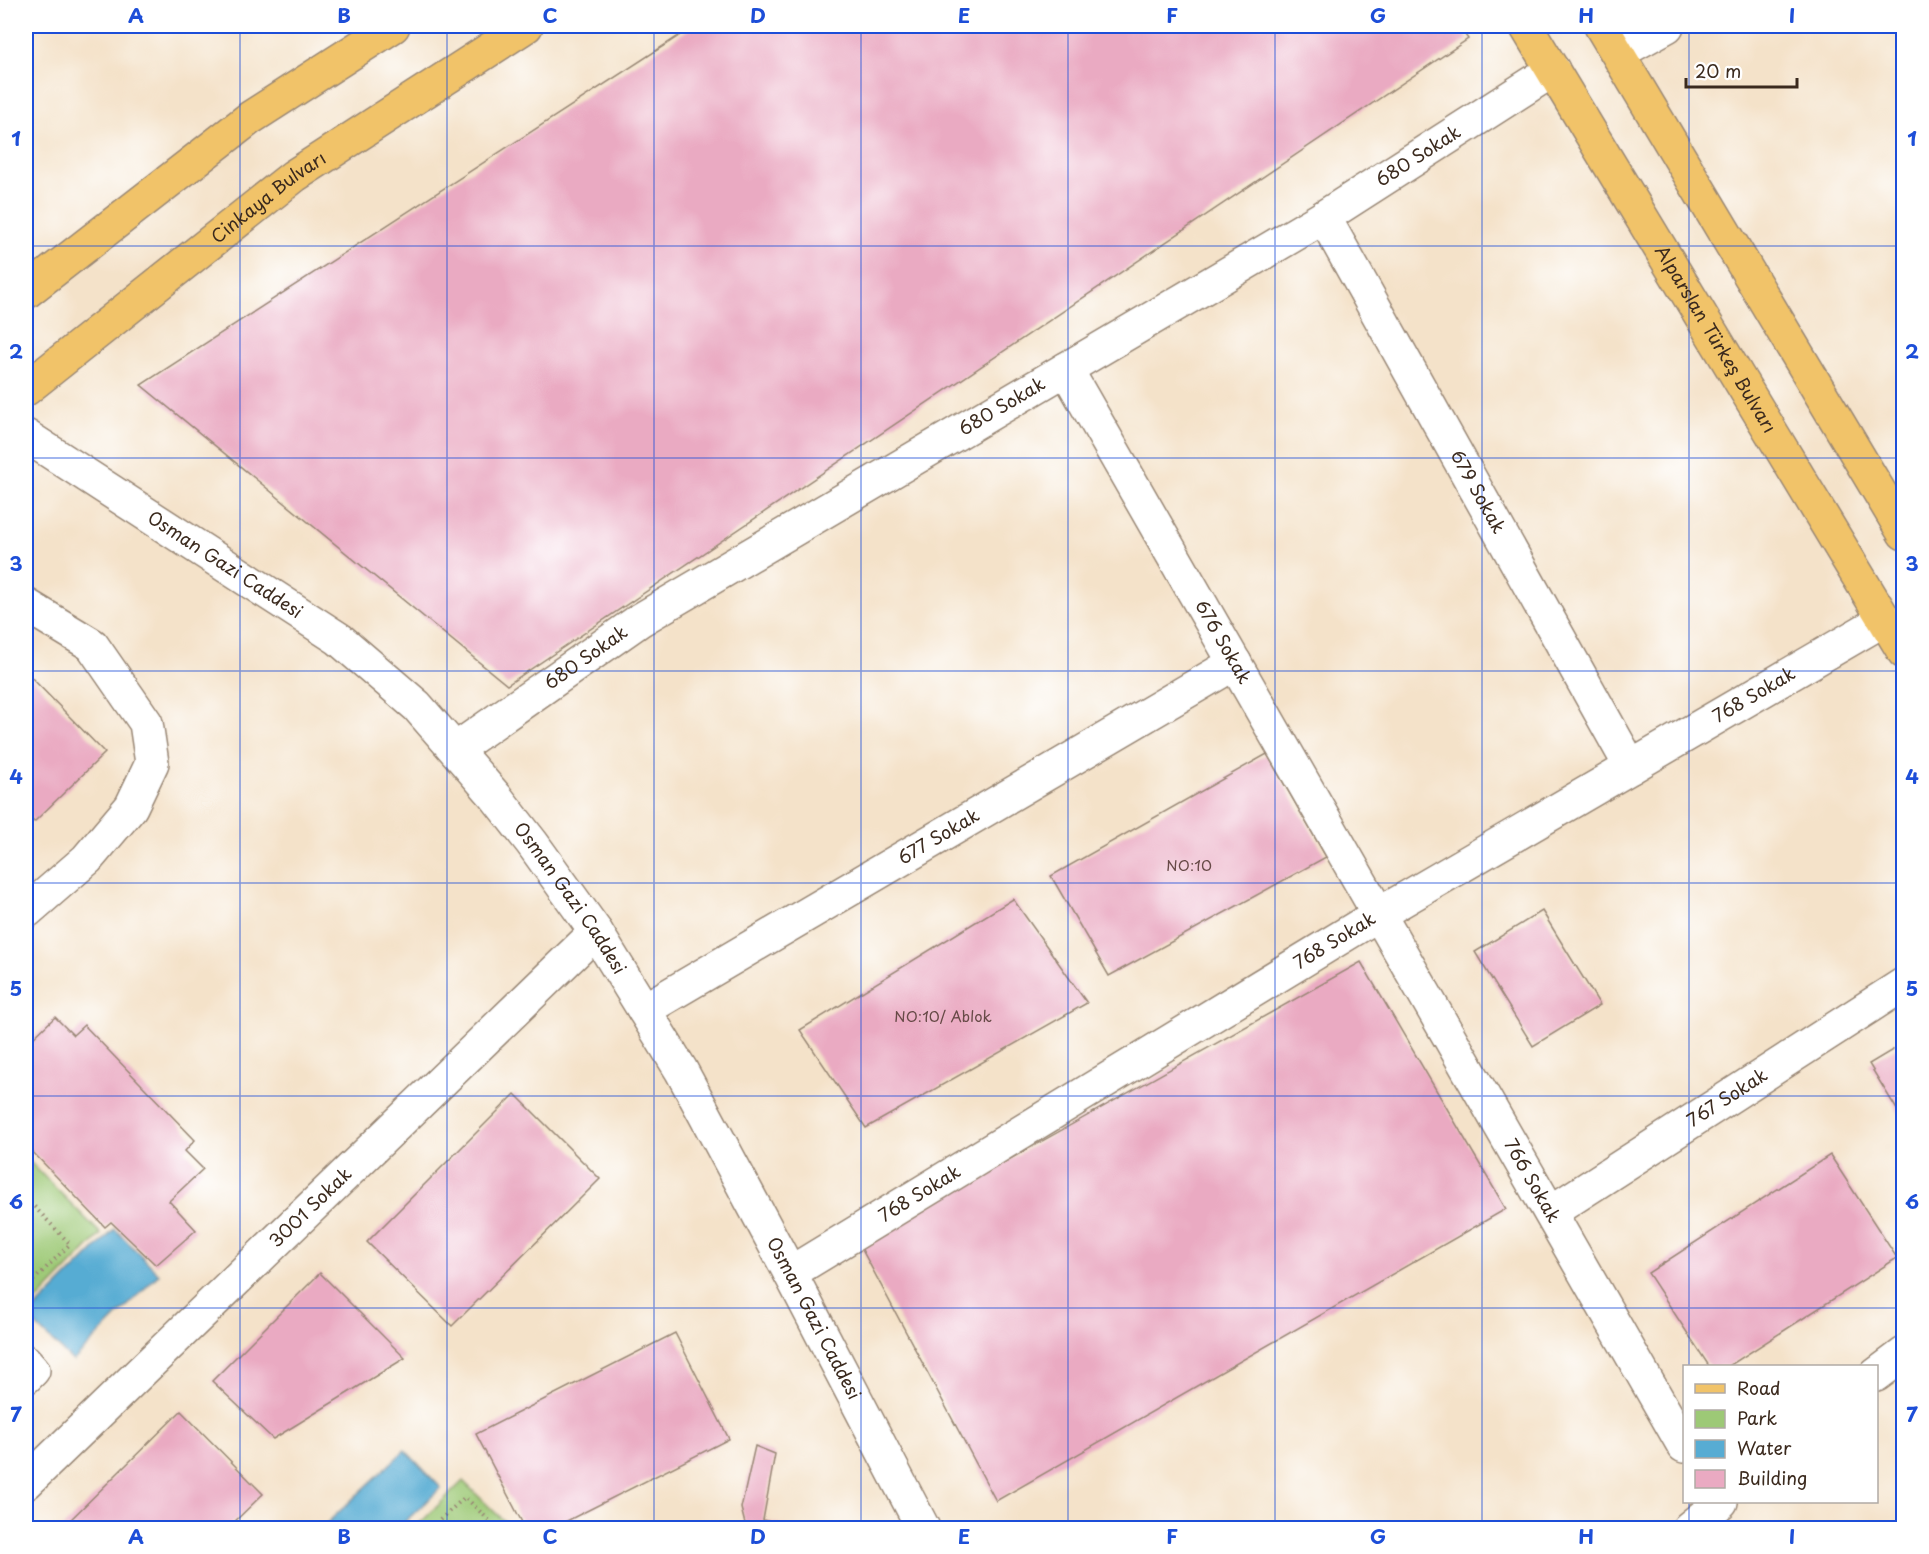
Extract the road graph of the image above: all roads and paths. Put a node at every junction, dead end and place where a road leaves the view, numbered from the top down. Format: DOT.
graph roads {
  1 [pos="393,26"];
  2 [pos="526,26"];
  3 [pos="1526,26"];
  4 [pos="1667,26"];
  5 [pos="1610,39"];
  6 [pos="1553,70"];
  7 [pos="1324,217"];
  8 [pos="26,292"];
  9 [pos="1066,369"];
  10 [pos="26,389"];
  11 [pos="26,436"];
  12 [pos="1904,533"];
  13 [pos="26,605"];
  14 [pos="1885,619"];
  15 [pos="1904,652"];
  16 [pos="1235,663"];
  17 [pos="456,749"];
  18 [pos="1631,767"];
  19 [pos="27,911"];
  20 [pos="1379,914"];
  21 [pos="596,932"];
  22 [pos="1904,984"];
  23 [pos="644,1010"];
  24 [pos="26,1198"];
  25 [pos="1551,1212"];
  26 [pos="790,1273"];
  27 [pos="26,1288"];
  28 [pos="1904,1354"];
  29 [pos="26,1362"];
  30 [pos="1878,1374"];
  31 [pos="26,1377"];
  32 [pos="1683,1444"];
  33 [pos="26,1483"];
  34 [pos="1717,1503"];
  35 [pos="431,1528"];
  36 [pos="497,1528"];
  37 [pos="923,1528"];
  38 [pos="1689,1528"];
  1 -- 8 [label="main road"];
  2 -- 10 [label="main road, Cinkaya Bulvarı"];
  3 -- 6 [label="main road, Alparslan Türkeş Bulvarı"];
  4 -- 5 [label="street"];
  5 -- 12 [label="main road"];
  6 -- 7 [label="street, 680 Sokak"];
  6 -- 14 [label="main road, Alparslan Türkeş Bulvarı"];
  7 -- 9 [label="street, 680 Sokak"];
  7 -- 18 [label="street, 679 Sokak"];
  9 -- 16 [label="street, 676 Sokak"];
  9 -- 17 [label="street, 680 Sokak"];
  11 -- 17 [label="street, Osman Gazi Caddesi"];
  13 -- 19 [label="street"];
  14 -- 15 [label="main road, Alparslan Türkeş Bulvarı"];
  14 -- 18 [label="street, 768 Sokak"];
  16 -- 20 [label="street, 676 Sokak"];
  16 -- 23 [label="street, 677 Sokak"];
  17 -- 21 [label="street, Osman Gazi Caddesi"];
  18 -- 20 [label="street, 768 Sokak"];
  20 -- 25 [label="street, 766 Sokak"];
  20 -- 26 [label="street, 768 Sokak"];
  21 -- 23 [label="street, Osman Gazi Caddesi"];
  21 -- 33 [label="street, 3001 Sokak"];
  22 -- 25 [label="street, 767 Sokak"];
  23 -- 26 [label="street, Osman Gazi Caddesi"];
  24 -- 27 [label="path"];
  25 -- 32 [label="street, 766 Sokak"];
  26 -- 37 [label="street, Osman Gazi Caddesi"];
  28 -- 30 [label="street"];
  29 -- 31 [label="street"];
  34 -- 38 [label="street"];
  35 -- 36 [label="path"];
}
